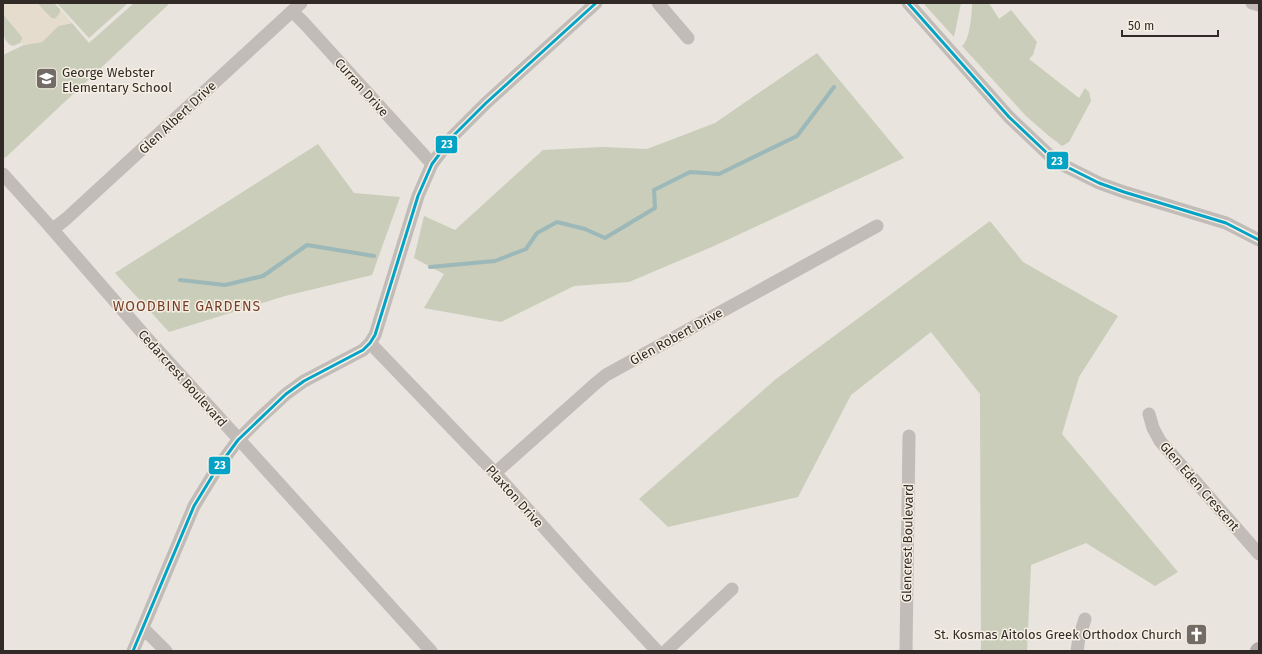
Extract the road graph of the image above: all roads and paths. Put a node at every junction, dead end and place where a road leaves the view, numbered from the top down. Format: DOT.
graph roads {
  1 [pos="596,3"];
  2 [pos="658,3"];
  3 [pos="908,3"];
  4 [pos="1252,3"];
  5 [pos="1259,5"];
  6 [pos="296,7"];
  7 [pos="688,38"];
  8 [pos="432,164"];
  9 [pos="3,174"];
  10 [pos="877,226"];
  11 [pos="52,229"];
  12 [pos="1259,240"];
  13 [pos="370,343"];
  14 [pos="1149,414"];
  15 [pos="909,436"];
  16 [pos="238,440"];
  17 [pos="495,473"];
  18 [pos="1259,554"];
  19 [pos="732,589"];
  20 [pos="1085,619"];
  21 [pos="143,628"];
  22 [pos="133,651"];
  23 [pos="166,651"];
  24 [pos="431,651"];
  25 [pos="657,651"];
  26 [pos="666,651"];
  27 [pos="906,651"];
  28 [pos="1077,651"];
  1 -- 8 [label="street"];
  2 -- 7 [label="street"];
  3 -- 12 [label="street"];
  4 -- 5 [label="street"];
  6 -- 8 [label="street, Curran Drive"];
  6 -- 11 [label="street, Glen Albert Drive"];
  8 -- 13 [label="street"];
  9 -- 11 [label="street, Cedarcrest Boulevard"];
  10 -- 17 [label="street, Glen Robert Drive"];
  11 -- 16 [label="street, Cedarcrest Boulevard"];
  13 -- 16 [label="street"];
  13 -- 17 [label="street, Plaxton Drive"];
  14 -- 18 [label="street, Glen Eden Crescent"];
  15 -- 27 [label="street, Glencrest Boulevard"];
  16 -- 21 [label="street"];
  16 -- 24 [label="street, Cedarcrest Boulevard"];
  17 -- 25 [label="street, Plaxton Drive"];
  19 -- 26 [label="street"];
  20 -- 28 [label="street"];
  21 -- 22 [label="street"];
  21 -- 23 [label="street"];
}
